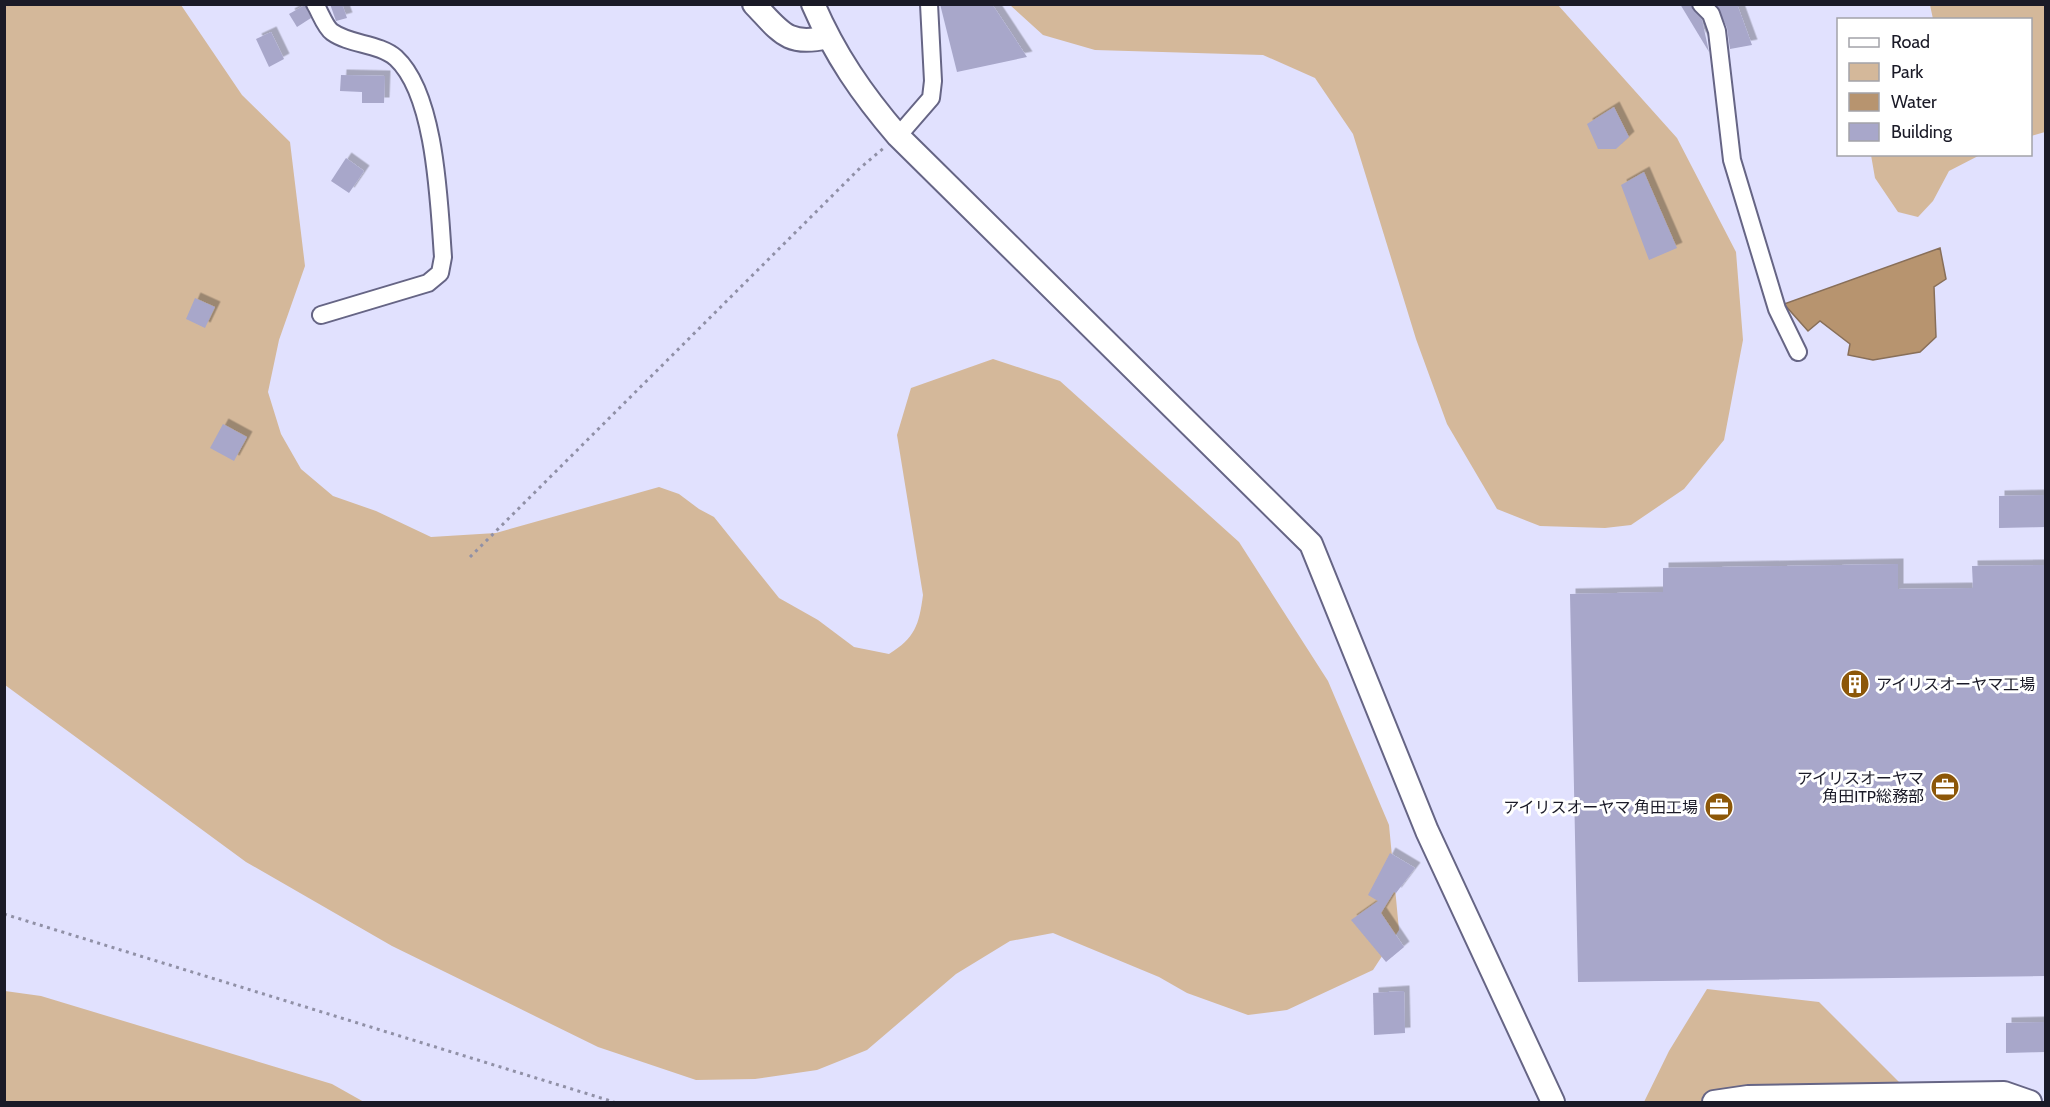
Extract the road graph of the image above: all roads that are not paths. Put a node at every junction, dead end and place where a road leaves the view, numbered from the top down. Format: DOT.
graph roads {
  1 [pos="315,4"];
  2 [pos="754,4"];
  3 [pos="813,4"];
  4 [pos="929,4"];
  5 [pos="1701,4"];
  6 [pos="827,38"];
  7 [pos="898,136"];
  8 [pos="321,315"];
  9 [pos="1798,352"];
  10 [pos="1553,1102"];
  11 [pos="1713,1102"];
  12 [pos="2030,1102"];
  1 -- 8 [label="street"];
  2 -- 6 [label="street"];
  3 -- 6 [label="street"];
  4 -- 7 [label="street"];
  5 -- 9 [label="street"];
  6 -- 7 [label="street"];
  7 -- 10 [label="street"];
  11 -- 12 [label="street"];
}
